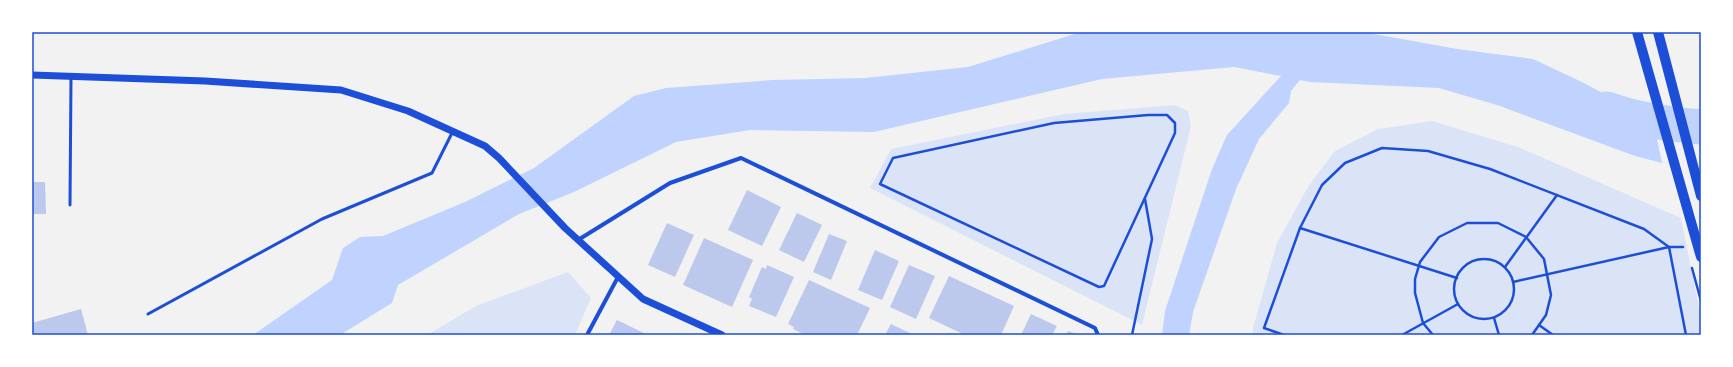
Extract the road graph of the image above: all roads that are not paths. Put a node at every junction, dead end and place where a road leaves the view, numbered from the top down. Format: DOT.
graph roads {
  1 [pos="1637,32"];
  2 [pos="1658,32"];
  3 [pos="32,75"];
  4 [pos="71,77"];
  5 [pos="453,131"];
  6 [pos="1701,196"];
  7 [pos="70,205"];
  8 [pos="578,240"];
  9 [pos="1701,257"];
  10 [pos="618,277"];
  11 [pos="148,314"];
  12 [pos="587,335"];
  13 [pos="722,335"];
  14 [pos="1098,335"];
  1 -- 9 [label="main road"];
  2 -- 6 [label="main road"];
  3 -- 4 [label="street"];
  4 -- 5 [label="street"];
  4 -- 7 [label="lane"];
  5 -- 8 [label="street"];
  5 -- 11 [label="lane"];
  8 -- 10 [label="street"];
  8 -- 14 [label="street"];
  10 -- 12 [label="street"];
  10 -- 13 [label="street"];
}
